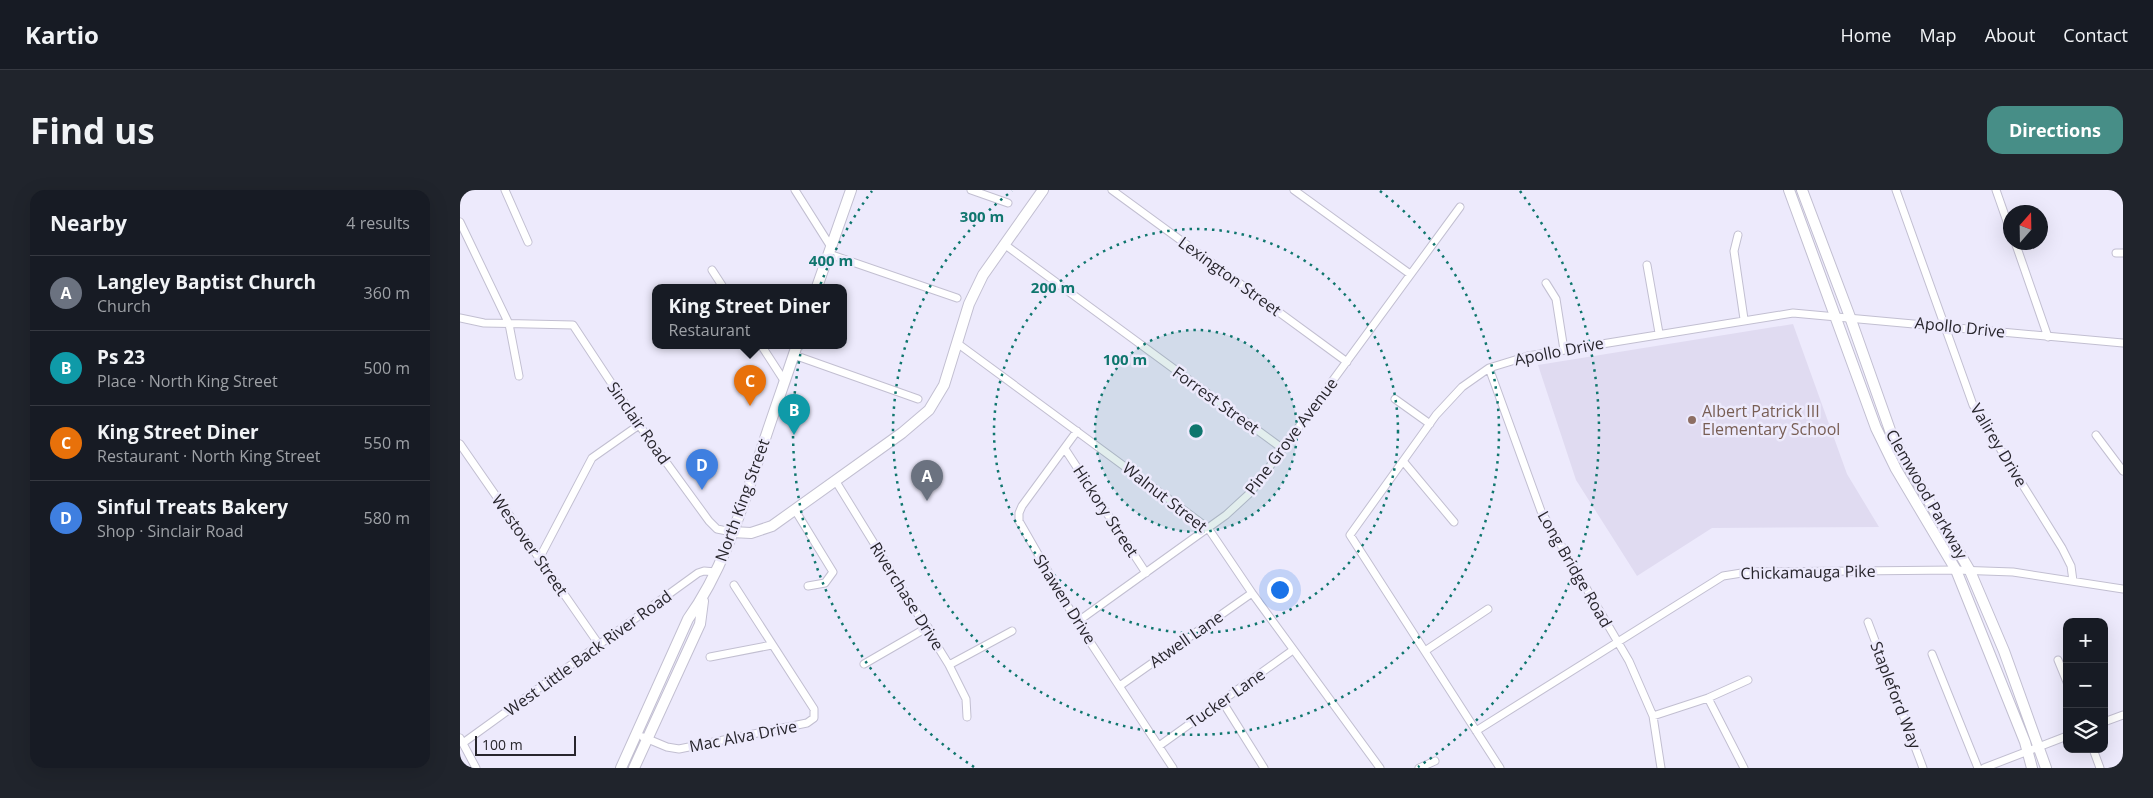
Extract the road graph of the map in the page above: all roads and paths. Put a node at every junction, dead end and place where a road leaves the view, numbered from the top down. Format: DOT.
graph roads {
  1 [pos="505,190"];
  2 [pos="795,190"];
  3 [pos="851,190"];
  4 [pos="972,190"];
  5 [pos="1043,190"];
  6 [pos="1112,190"];
  7 [pos="1294,190"];
  8 [pos="1788,190"];
  9 [pos="1802,190"];
  10 [pos="1896,190"];
  11 [pos="1996,190"];
  12 [pos="1008,203"];
  13 [pos="1460,206"];
  14 [pos="2003,210"];
  15 [pos="460,222"];
  16 [pos="1738,235"];
  17 [pos="528,242"];
  18 [pos="1004,244"];
  19 [pos="2018,250"];
  20 [pos="830,251"];
  21 [pos="1647,265"];
  22 [pos="712,270"];
  23 [pos="1410,274"];
  24 [pos="1546,283"];
  25 [pos="721,284"];
  26 [pos="818,284"];
  27 [pos="957,298"];
  28 [pos="1835,316"];
  29 [pos="1850,317"];
  30 [pos="460,318"];
  31 [pos="1744,320"];
  32 [pos="509,324"];
  33 [pos="1944,325"];
  34 [pos="1659,333"];
  35 [pos="2048,336"];
  36 [pos="957,343"];
  37 [pos="2123,343"];
  38 [pos="764,349"];
  39 [pos="796,349"];
  40 [pos="1564,350"];
  41 [pos="794,355"];
  42 [pos="1347,362"];
  43 [pos="1490,368"];
  44 [pos="519,376"];
  45 [pos="785,382"];
  46 [pos="918,399"];
  47 [pos="1395,399"];
  48 [pos="1430,424"];
  49 [pos="639,425"];
  50 [pos="1077,431"];
  51 [pos="2096,435"];
  52 [pos="460,444"];
  53 [pos="1065,449"];
  54 [pos="1283,449"];
  55 [pos="1403,462"];
  56 [pos="2123,471"];
  57 [pos="835,480"];
  58 [pos="795,510"];
  59 [pos="1454,522"];
  60 [pos="1208,528"];
  61 [pos="732,532"];
  62 [pos="540,557"];
  63 [pos="1956,570"];
  64 [pos="1970,570"];
  65 [pos="716,572"];
  66 [pos="1146,573"];
  67 [pos="2073,581"];
  68 [pos="734,585"];
  69 [pos="808,586"];
  70 [pos="2123,589"];
  71 [pos="1252,593"];
  72 [pos="704,597"];
  73 [pos="1488,609"];
  74 [pos="1077,622"];
  75 [pos="1868,622"];
  76 [pos="928,627"];
  77 [pos="1012,631"];
  78 [pos="1617,642"];
  79 [pos="772,645"];
  80 [pos="600,646"];
  81 [pos="1293,650"];
  82 [pos="1425,651"];
  83 [pos="1932,654"];
  84 [pos="710,657"];
  85 [pos="2058,660"];
  86 [pos="864,664"];
  87 [pos="949,665"];
  88 [pos="2063,672"];
  89 [pos="1748,680"];
  90 [pos="1121,685"];
  91 [pos="1708,698"];
  92 [pos="1222,701"];
  93 [pos="2123,715"];
  94 [pos="967,716"];
  95 [pos="1654,716"];
  96 [pos="2108,721"];
  97 [pos="1476,731"];
  98 [pos="636,734"];
  99 [pos="2063,737"];
  100 [pos="648,739"];
  101 [pos="461,740"];
  102 [pos="1158,746"];
  103 [pos="2039,746"];
  104 [pos="2028,750"];
  105 [pos="2094,753"];
  106 [pos="1435,761"];
  107 [pos="476,768"];
  108 [pos="621,768"];
  109 [pos="634,768"];
  110 [pos="1173,768"];
  111 [pos="1264,768"];
  112 [pos="1380,768"];
  113 [pos="1419,768"];
  114 [pos="1500,768"];
  115 [pos="1661,768"];
  116 [pos="1744,768"];
  117 [pos="1923,768"];
  118 [pos="1978,768"];
  119 [pos="1984,768"];
  120 [pos="2032,768"];
  121 [pos="2046,768"];
  122 [pos="2100,768"];
  1 -- 17 [label="street"];
  2 -- 20 [label="street"];
  3 -- 20 [label="street"];
  4 -- 12 [label="street"];
  5 -- 18 [label="street"];
  6 -- 42 [label="street, Lexington Street"];
  7 -- 23 [label="street"];
  8 -- 28 [label="street, Clemwood Parkway"];
  9 -- 29 [label="street, Clemwood Parkway"];
  10 -- 33 [label="street, Valirey Drive"];
  11 -- 14 [label="street"];
  13 -- 23 [label="street, Pine Grove Avenue"];
  15 -- 32 [label="street"];
  16 -- 31 [label="street"];
  18 -- 36 [label="street"];
  18 -- 54 [label="street, Forrest Street"];
  19 -- 35 [label="street"];
  20 -- 26 [label="street"];
  20 -- 27 [label="street"];
  21 -- 34 [label="street"];
  22 -- 25 [label="street"];
  23 -- 42 [label="street, Pine Grove Avenue"];
  24 -- 40 [label="street"];
  28 -- 29 [label="street, Apollo Drive"];
  28 -- 31 [label="street, Apollo Drive"];
  28 -- 63 [label="street, Clemwood Parkway"];
  29 -- 33 [label="street, Apollo Drive"];
  29 -- 64 [label="street, Clemwood Parkway"];
  30 -- 32 [label="street"];
  31 -- 34 [label="street, Apollo Drive"];
  32 -- 44 [label="street"];
  32 -- 49 [label="street, Sinclair Road"];
  33 -- 35 [label="street, Apollo Drive"];
  33 -- 67 [label="street, Valirey Drive"];
  34 -- 40 [label="street, Apollo Drive"];
  35 -- 37 [label="street, Apollo Drive"];
  36 -- 50 [label="street, Walnut Street"];
  36 -- 57 [label="street"];
  38 -- 45 [label="street"];
  39 -- 41 [label="street, North King Street"];
  40 -- 43 [label="street, Apollo Drive"];
  41 -- 45 [label="street, North King Street"];
  41 -- 46 [label="street"];
  42 -- 54 [label="street, Pine Grove Avenue"];
  43 -- 48 [label="street, Apollo Drive"];
  43 -- 78 [label="street, Long Bridge Road"];
  45 -- 61 [label="street, North King Street"];
  47 -- 48 [label="street"];
  48 -- 55 [label="street, Apollo Drive"];
  49 -- 61 [label="street, Sinclair Road"];
  49 -- 62 [label="street"];
  50 -- 53 [label="street, Shawen Drive"];
  50 -- 60 [label="street, Walnut Street"];
  51 -- 56 [label="street"];
  52 -- 62 [label="street, Westover Street"];
  53 -- 66 [label="street, Hickory Street"];
  53 -- 74 [label="street, Shawen Drive"];
  54 -- 60 [label="street, Pine Grove Avenue"];
  55 -- 59 [label="street"];
  55 -- 82 [label="street, Apollo Drive"];
  57 -- 58 [label="street"];
  57 -- 76 [label="street, Riverchase Drive"];
  58 -- 61 [label="street"];
  58 -- 69 [label="street"];
  60 -- 66 [label="street, Pine Grove Avenue"];
  60 -- 71 [label="street, Walnut Street"];
  61 -- 65 [label="street, North King Street"];
  62 -- 80 [label="street, Westover Street"];
  63 -- 64 [label="street, Chickamauga Pike"];
  63 -- 78 [label="street, Chickamauga Pike"];
  63 -- 104 [label="street, Clemwood Parkway"];
  64 -- 67 [label="street, Chickamauga Pike"];
  64 -- 103 [label="street, Clemwood Parkway"];
  65 -- 72 [label="street, North King Street"];
  65 -- 80 [label="street, West Little Back River Road"];
  66 -- 74 [label="street, Pine Grove Avenue"];
  67 -- 70 [label="street, Chickamauga Pike"];
  68 -- 79 [label="street, Mac Alva Drive"];
  71 -- 81 [label="street, Walnut Street"];
  71 -- 90 [label="street, Atwell Lane"];
  72 -- 98 [label="street, North King Street"];
  72 -- 100 [label="street, North King Street"];
  73 -- 82 [label="street"];
  74 -- 90 [label="street, Shawen Drive"];
  75 -- 117 [label="street, Stapleford Way"];
  76 -- 86 [label="street"];
  76 -- 87 [label="street, Riverchase Drive"];
  77 -- 87 [label="street"];
  78 -- 95 [label="street, Long Bridge Road"];
  78 -- 97 [label="street, Chickamauga Pike"];
  79 -- 84 [label="street"];
  79 -- 100 [label="street, Mac Alva Drive"];
  80 -- 101 [label="street, West Little Back River Road"];
  81 -- 92 [label="street, Tucker Lane"];
  81 -- 112 [label="street, Walnut Street"];
  82 -- 97 [label="street, Apollo Drive"];
  83 -- 118 [label="street"];
  85 -- 88 [label="street"];
  87 -- 94 [label="street, Riverchase Drive"];
  89 -- 91 [label="street"];
  90 -- 102 [label="street, Shawen Drive"];
  91 -- 95 [label="street"];
  91 -- 116 [label="street"];
  92 -- 102 [label="street, Tucker Lane"];
  92 -- 111 [label="street"];
  93 -- 96 [label="street"];
  95 -- 115 [label="street, Long Bridge Road"];
  97 -- 114 [label="street, Apollo Drive"];
  98 -- 100 [label="street, Mac Alva Drive"];
  98 -- 108 [label="street, North King Street"];
  99 -- 103 [label="street"];
  100 -- 109 [label="street, North King Street"];
  101 -- 107 [label="street"];
  102 -- 110 [label="street, Shawen Drive"];
  103 -- 104 [label="street"];
  103 -- 121 [label="street, Clemwood Parkway"];
  104 -- 119 [label="street"];
  104 -- 120 [label="street, Clemwood Parkway"];
  105 -- 122 [label="street"];
  106 -- 113 [label="street"];
}
